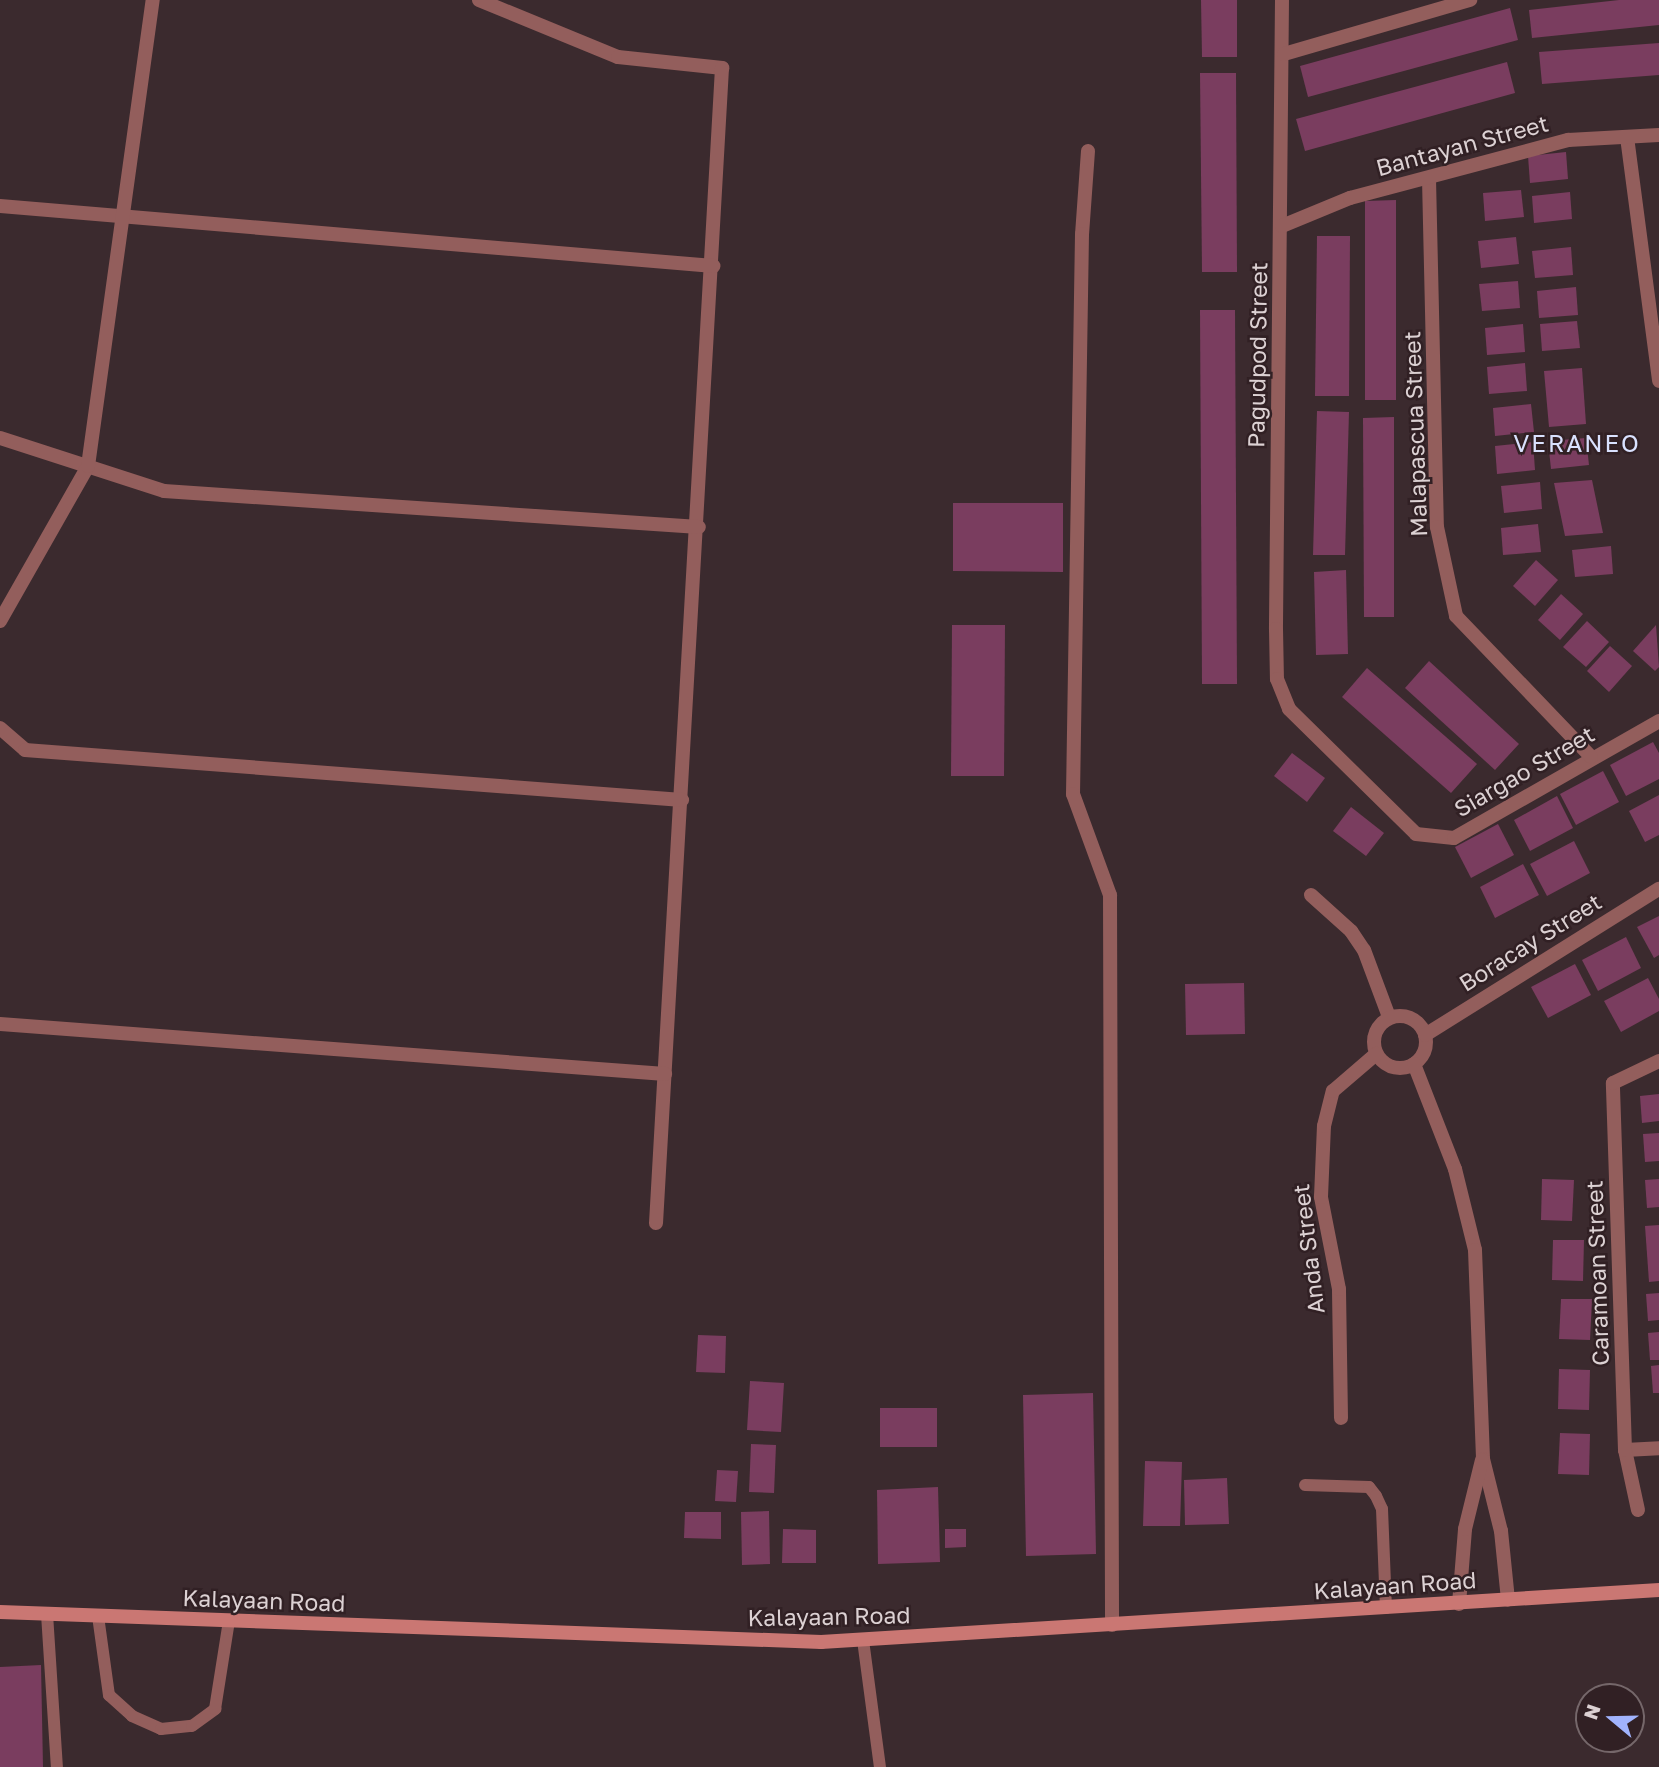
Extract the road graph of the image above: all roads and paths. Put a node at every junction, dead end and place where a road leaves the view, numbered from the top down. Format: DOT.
graph roads {
  1 [pos="153,0"];
  2 [pos="479,0"];
  3 [pos="1282,0"];
  4 [pos="1469,0"];
  5 [pos="1284,54"];
  6 [pos="1659,135"];
  7 [pos="1627,137"];
  8 [pos="1088,151"];
  9 [pos="1429,179"];
  10 [pos="0,206"];
  11 [pos="124,218"];
  12 [pos="1282,226"];
  13 [pos="713,266"];
  14 [pos="1659,381"];
  15 [pos="0,438"];
  16 [pos="88,466"];
  17 [pos="699,527"];
  18 [pos="0,621"];
  19 [pos="1289,709"];
  20 [pos="1659,721"];
  21 [pos="0,729"];
  22 [pos="1591,757"];
  23 [pos="682,800"];
  24 [pos="1659,889"];
  25 [pos="1311,895"];
  26 [pos="1389,1017"];
  27 [pos="0,1024"];
  28 [pos="1425,1035"];
  29 [pos="1376,1054"];
  30 [pos="1659,1061"];
  31 [pos="1414,1064"];
  32 [pos="665,1074"];
  33 [pos="656,1223"];
  34 [pos="1341,1418"];
  35 [pos="1659,1448"];
  36 [pos="1625,1450"];
  37 [pos="1483,1459"];
  38 [pos="1305,1485"];
  39 [pos="1638,1510"];
  40 [pos="1659,1590"];
  41 [pos="1508,1600"];
  42 [pos="1459,1604"];
  43 [pos="1386,1608"];
  44 [pos="0,1612"];
  45 [pos="47,1614"];
  46 [pos="98,1616"];
  47 [pos="229,1621"];
  48 [pos="1112,1625"];
  49 [pos="863,1640"];
  50 [pos="57,1767"];
  51 [pos="880,1767"];
  1 -- 11 [label="street"];
  2 -- 13 [label="street"];
  3 -- 5 [label="street, Pagudpod Street"];
  4 -- 5 [label="street"];
  5 -- 12 [label="street, Pagudpod Street"];
  6 -- 7 [label="street, Bantayan Street"];
  7 -- 9 [label="street, Bantayan Street"];
  7 -- 14 [label="street"];
  8 -- 48 [label="street"];
  9 -- 12 [label="street, Bantayan Street"];
  9 -- 22 [label="street, Malapascua Street"];
  10 -- 11 [label="street"];
  11 -- 13 [label="street"];
  11 -- 16 [label="street"];
  12 -- 19 [label="street, Pagudpod Street"];
  13 -- 17 [label="street"];
  15 -- 16 [label="street"];
  16 -- 17 [label="street"];
  16 -- 18 [label="street"];
  17 -- 23 [label="street"];
  19 -- 22 [label="street, Siargao Street"];
  20 -- 22 [label="street, Siargao Street"];
  21 -- 23 [label="street"];
  23 -- 32 [label="street"];
  24 -- 28 [label="street, Boracay Street"];
  25 -- 26 [label="street"];
  26 -- 28 [label="street"];
  26 -- 29 [label="street"];
  27 -- 32 [label="street"];
  28 -- 31 [label="street"];
  29 -- 31 [label="street"];
  29 -- 34 [label="street, Anda Street"];
  30 -- 36 [label="street, Caramoan Street"];
  31 -- 37 [label="street"];
  32 -- 33 [label="street"];
  35 -- 36 [label="street"];
  36 -- 39 [label="street, Caramoan Street"];
  37 -- 41 [label="street"];
  37 -- 42 [label="street"];
  38 -- 43 [label="lane"];
  40 -- 41 [label="main road, Kalayaan Road"];
  41 -- 42 [label="main road, Kalayaan Road"];
  42 -- 43 [label="main road, Kalayaan Road"];
  43 -- 48 [label="main road, Kalayaan Road"];
  44 -- 45 [label="main road, Kalayaan Road"];
  45 -- 46 [label="main road, Kalayaan Road"];
  45 -- 50 [label="lane"];
  46 -- 47 [label="main road, Kalayaan Road"];
  46 -- 47 [label="lane"];
  47 -- 49 [label="main road, Kalayaan Road"];
  48 -- 49 [label="main road, Kalayaan Road"];
  49 -- 51 [label="lane"];
}
